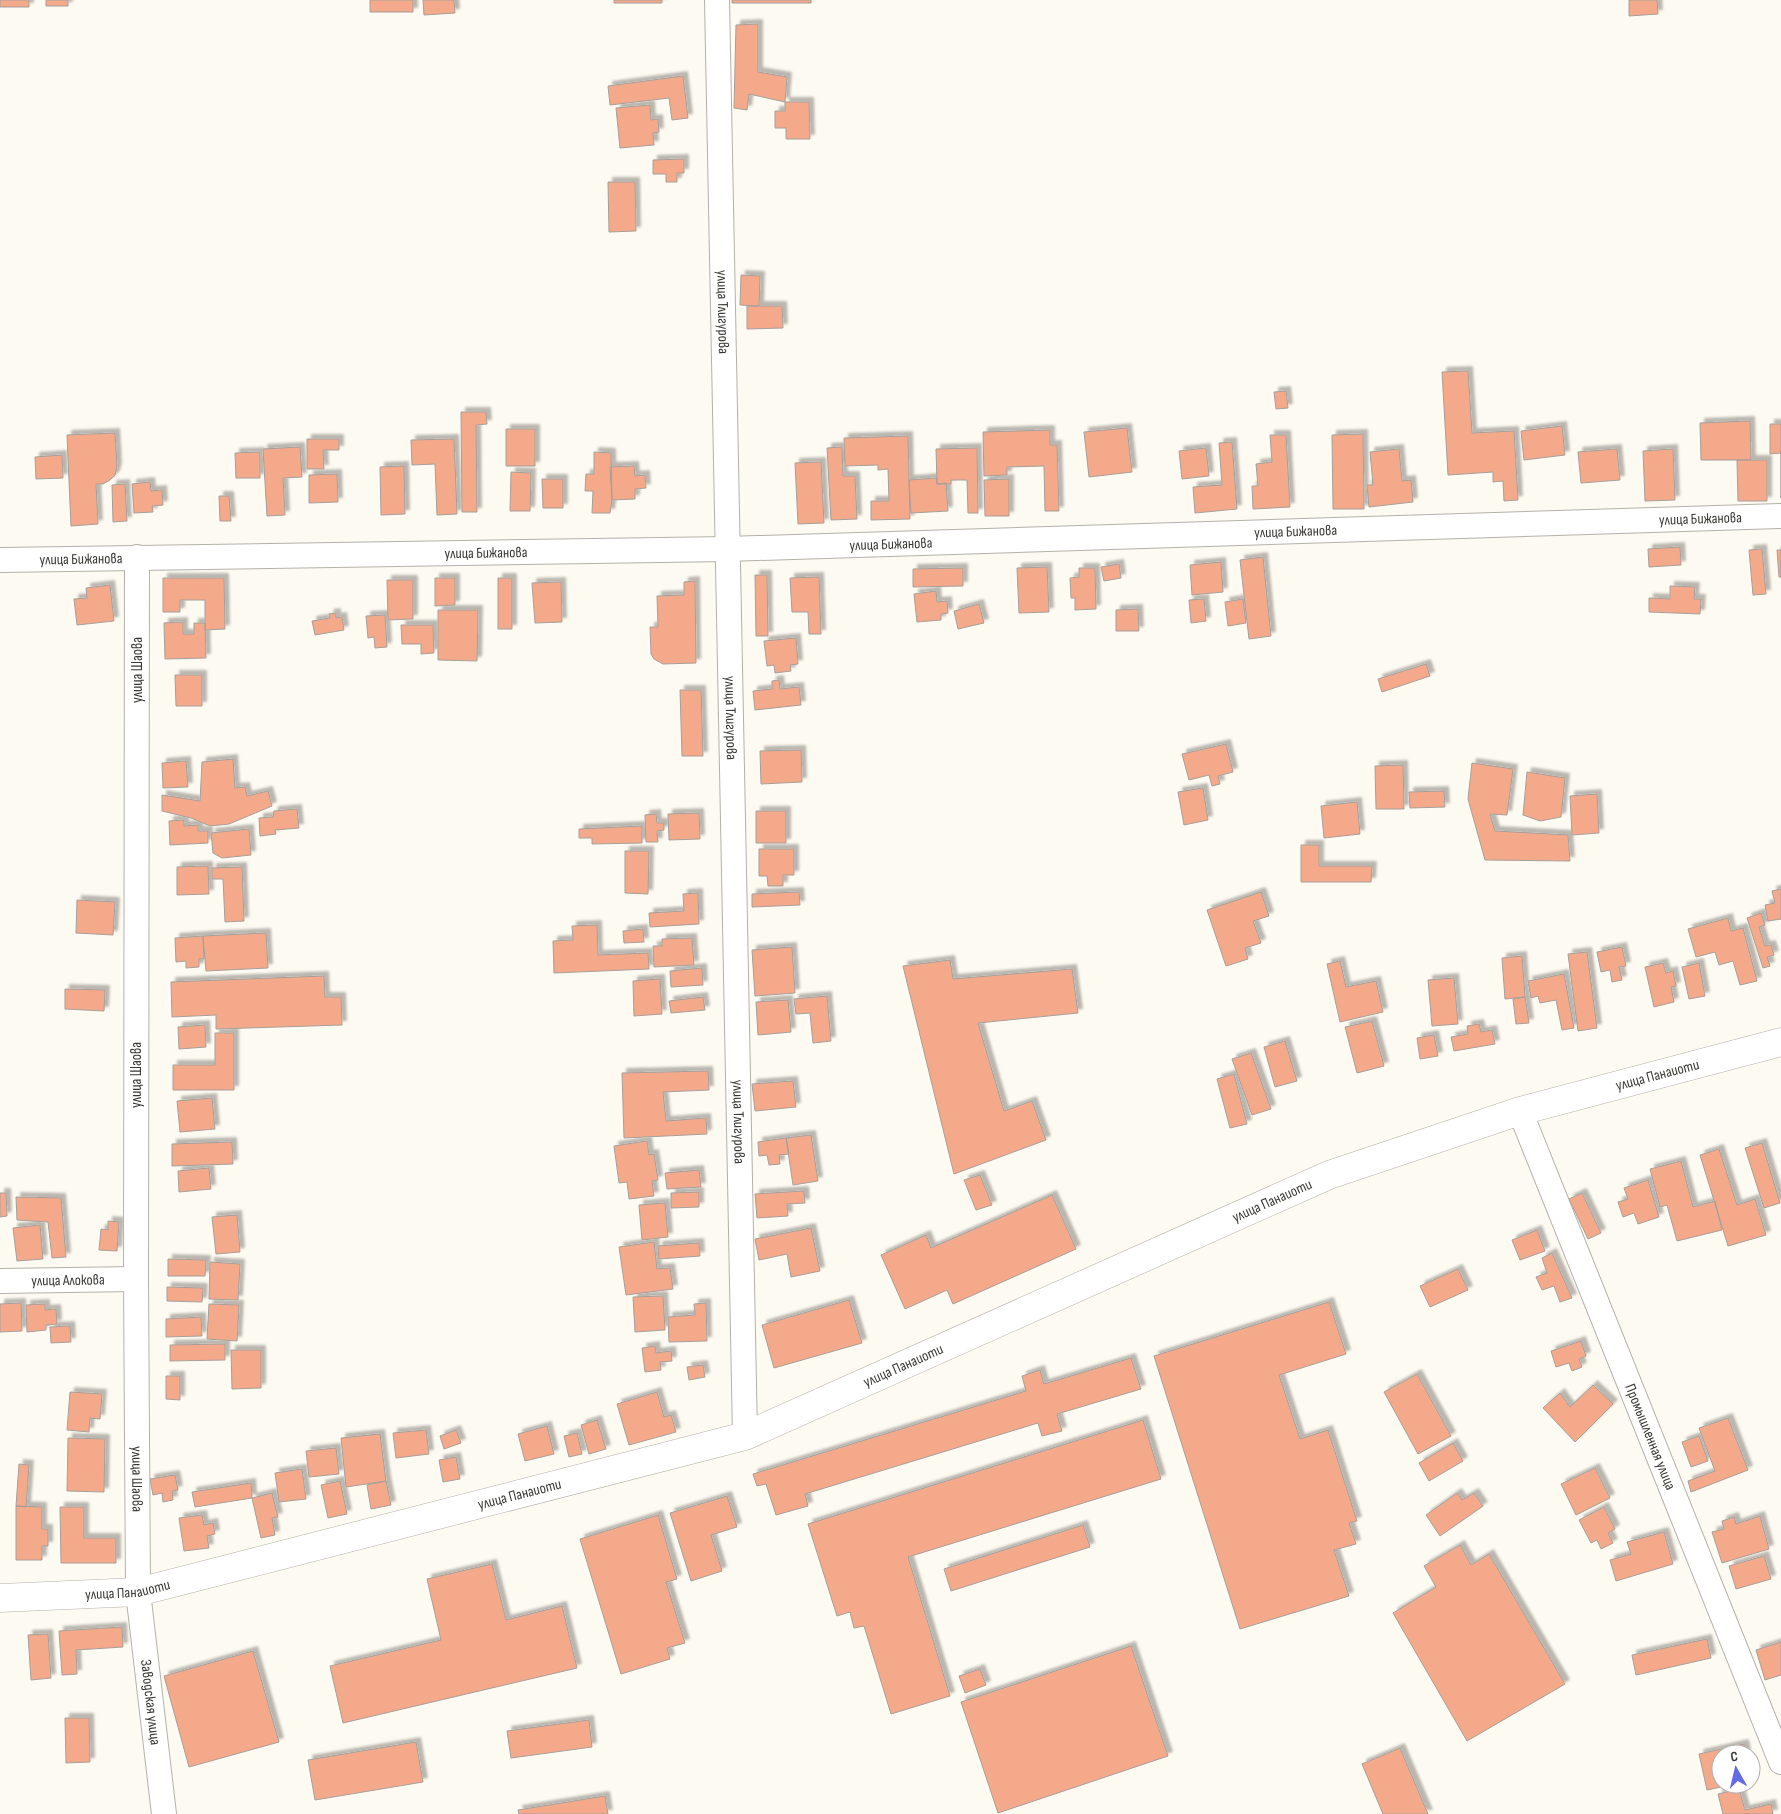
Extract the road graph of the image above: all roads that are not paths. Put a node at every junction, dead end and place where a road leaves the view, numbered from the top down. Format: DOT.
graph roads {
  1 [pos="717,0"];
  2 [pos="1781,516"];
  3 [pos="727,549"];
  4 [pos="137,557"];
  5 [pos="0,560"];
  6 [pos="1781,1042"];
  7 [pos="1520,1111"];
  8 [pos="136,1279"];
  9 [pos="0,1281"];
  10 [pos="745,1436"];
  11 [pos="138,1592"];
  12 [pos="0,1598"];
  13 [pos="1781,1762"];
  14 [pos="164,1814"];
  1 -- 3 [label="street, улица Тлигурова"];
  2 -- 3 [label="street, улица Бижанова"];
  3 -- 4 [label="street, улица Бижанова"];
  3 -- 10 [label="street, улица Тлигурова"];
  4 -- 5 [label="street, улица Бижанова"];
  4 -- 8 [label="street, улица Шаова"];
  6 -- 7 [label="street, улица Панаиоти"];
  7 -- 10 [label="street, улица Панаиоти"];
  7 -- 13 [label="street, Промышленная улица"];
  8 -- 9 [label="street, улица Алокова"];
  8 -- 11 [label="street, улица Шаова"];
  10 -- 11 [label="street, улица Панаиоти"];
  11 -- 12 [label="street, улица Панаиоти"];
  11 -- 14 [label="street, Заводская улица"];
}
